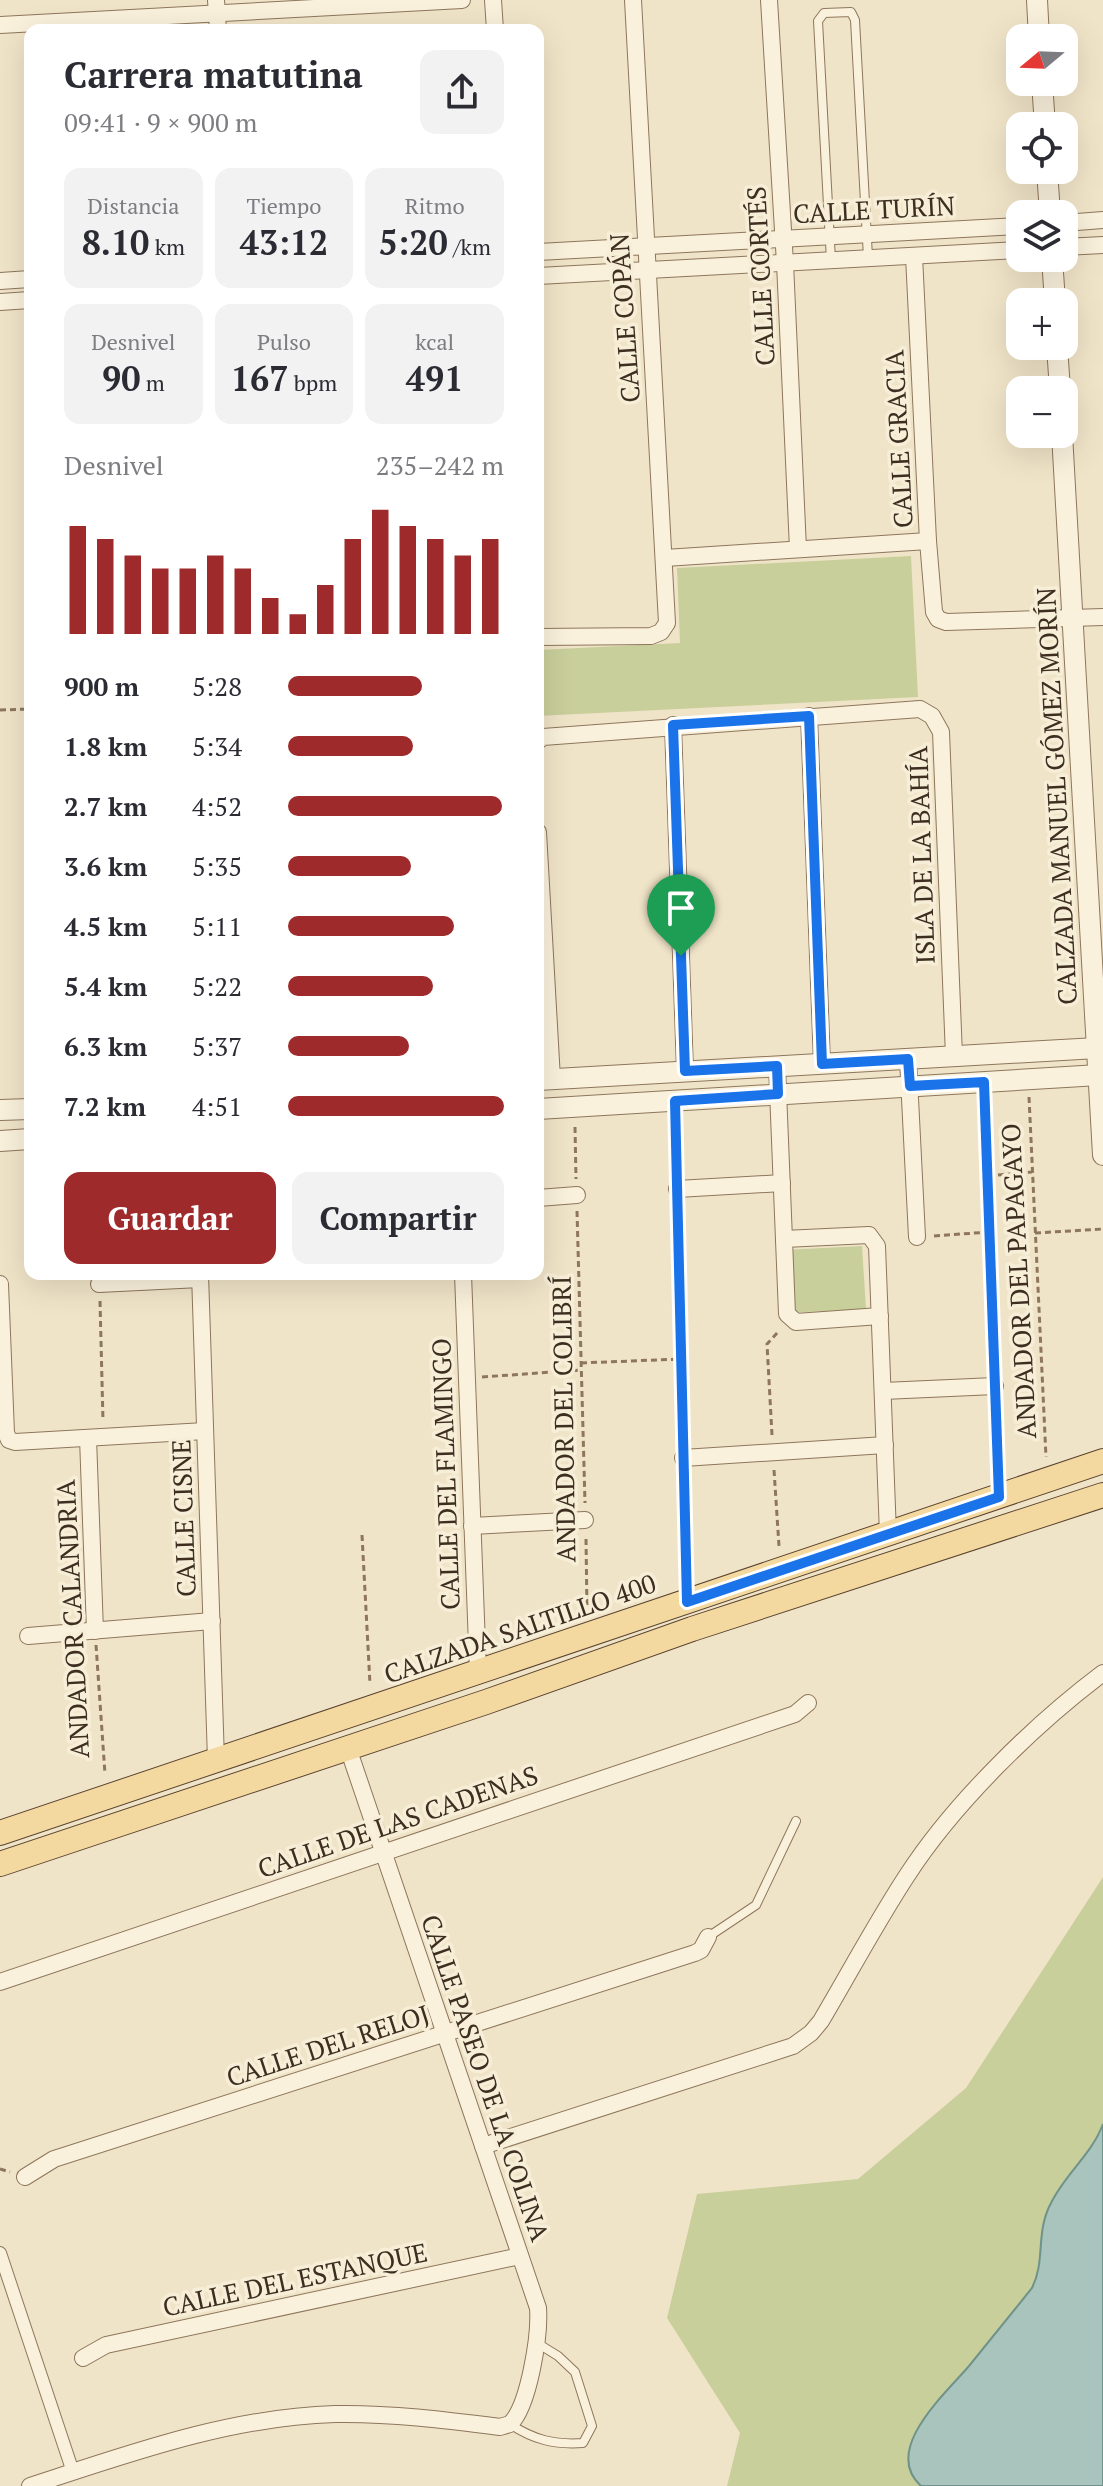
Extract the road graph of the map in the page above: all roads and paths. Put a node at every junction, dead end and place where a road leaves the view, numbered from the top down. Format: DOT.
graph roads {
  1 [pos="462,0"];
  2 [pos="493,0"];
  3 [pos="633,0"];
  4 [pos="769,0"];
  5 [pos="1037,0"];
  6 [pos="217,14"];
  7 [pos="495,24"];
  8 [pos="1038,24"];
  9 [pos="0,25"];
  10 [pos="1103,220"];
  11 [pos="1078,222"];
  12 [pos="1006,227"];
  13 [pos="866,234"];
  14 [pos="829,236"];
  15 [pos="784,239"];
  16 [pos="1103,245"];
  17 [pos="645,246"];
  18 [pos="1078,246"];
  19 [pos="1006,251"];
  20 [pos="544,252"];
  21 [pos="914,256"];
  22 [pos="868,258"];
  23 [pos="831,260"];
  24 [pos="785,263"];
  25 [pos="646,270"];
  26 [pos="544,276"];
  27 [pos="24,279"];
  28 [pos="0,281"];
  29 [pos="24,300"];
  30 [pos="0,302"];
  31 [pos="1063,448"];
  32 [pos="928,541"];
  33 [pos="798,549"];
  34 [pos="665,558"];
  35 [pos="1103,617"];
  36 [pos="1073,618"];
  37 [pos="544,637"];
  38 [pos="24,709"];
  39 [pos="0,710"];
  40 [pos="809,716"];
  41 [pos="673,725"];
  42 [pos="544,737"];
  43 [pos="1097,932"];
  44 [pos="544,1044"];
  45 [pos="1097,1048"];
  46 [pos="954,1056"];
  47 [pos="908,1059"];
  48 [pos="822,1064"];
  49 [pos="777,1066"];
  50 [pos="685,1071"];
  51 [pos="1099,1075"];
  52 [pos="545,1079"];
  53 [pos="1028,1079"];
  54 [pos="984,1082"];
  55 [pos="910,1086"];
  56 [pos="778,1094"];
  57 [pos="675,1101"];
  58 [pos="574,1107"];
  59 [pos="24,1109"];
  60 [pos="544,1109"];
  61 [pos="0,1110"];
  62 [pos="0,1128"];
  63 [pos="24,1139"];
  64 [pos="0,1141"];
  65 [pos="1103,1155"];
  66 [pos="1032,1172"];
  67 [pos="988,1176"];
  68 [pos="782,1183"];
  69 [pos="677,1189"];
  70 [pos="577,1195"];
  71 [pos="544,1198"];
  72 [pos="1103,1229"];
  73 [pos="1035,1233"];
  74 [pos="917,1237"];
  75 [pos="784,1239"];
  76 [pos="157,1280"];
  77 [pos="200,1280"];
  78 [pos="463,1280"];
  79 [pos="0,1284"];
  80 [pos="99,1284"];
  81 [pos="880,1316"];
  82 [pos="681,1359"];
  83 [pos="581,1363"];
  84 [pos="581,1370"];
  85 [pos="467,1378"];
  86 [pos="995,1386"];
  87 [pos="883,1391"];
  88 [pos="205,1431"];
  89 [pos="96,1438"];
  90 [pos="885,1445"];
  91 [pos="683,1458"];
  92 [pos="1103,1461"];
  93 [pos="1047,1480"];
  94 [pos="1103,1495"];
  95 [pos="999,1497"];
  96 [pos="585,1520"];
  97 [pos="472,1526"];
  98 [pos="888,1534"];
  99 [pos="362,1535"];
  100 [pos="687,1602"];
  101 [pos="212,1621"];
  102 [pos="95,1631"];
  103 [pos="588,1635"];
  104 [pos="28,1636"];
  105 [pos="478,1672"];
  106 [pos="1103,1673"];
  107 [pos="808,1703"];
  108 [pos="372,1708"];
  109 [pos="348,1748"];
  110 [pos="216,1760"];
  111 [pos="107,1797"];
  112 [pos="796,1821"];
  113 [pos="0,1833"];
  114 [pos="383,1852"];
  115 [pos="0,1864"];
  116 [pos="708,1937"];
  117 [pos="0,1982"];
  118 [pos="445,2034"];
  119 [pos="483,2146"];
  120 [pos="25,2177"];
  121 [pos="0,2253"];
  122 [pos="520,2256"];
  123 [pos="537,2343"];
  124 [pos="83,2358"];
  125 [pos="510,2424"];
  126 [pos="73,2472"];
  127 [pos="30,2486"];
  1 -- 6 [label="street"];
  2 -- 7 [label="street"];
  3 -- 17 [label="street, CALLE COPÁN"];
  4 -- 15 [label="street, CALLE CORTÉS"];
  5 -- 8 [label="street"];
  6 -- 9 [label="street"];
  10 -- 11 [label="street"];
  12 -- 13 [label="street, CALLE TURÍN"];
  13 -- 14 [label="street, CALLE TURÍN"];
  13 -- 14 [label="lane"];
  13 -- 22 [label="lane"];
  14 -- 15 [label="street, CALLE TURÍN"];
  14 -- 23 [label="lane"];
  15 -- 17 [label="street, CALLE TURÍN"];
  15 -- 24 [label="street, CALLE CORTÉS"];
  16 -- 18 [label="street"];
  17 -- 20 [label="street, CALLE TURÍN"];
  17 -- 25 [label="street, CALLE COPÁN"];
  19 -- 21 [label="street, CALLE TURÍN"];
  21 -- 22 [label="street, CALLE TURÍN"];
  21 -- 32 [label="street, CALLE GRACIA"];
  22 -- 23 [label="street, CALLE TURÍN"];
  23 -- 24 [label="street, CALLE TURÍN"];
  24 -- 25 [label="street, CALLE TURÍN"];
  24 -- 33 [label="street, CALLE CORTÉS"];
  25 -- 26 [label="street, CALLE TURÍN"];
  25 -- 34 [label="street, CALLE COPÁN"];
  27 -- 28 [label="street"];
  29 -- 30 [label="street"];
  31 -- 36 [label="street, CALZADA MANUEL GÓMEZ MORÍN"];
  32 -- 33 [label="street"];
  32 -- 36 [label="street, CALLE GRACIA"];
  33 -- 34 [label="street"];
  34 -- 37 [label="street, CALLE COPÁN"];
  35 -- 36 [label="street"];
  36 -- 43 [label="street, CALZADA MANUEL GÓMEZ MORÍN"];
  38 -- 39 [label="path"];
  40 -- 41 [label="street, ISLA DE LA BAHÍA"];
  40 -- 46 [label="street, ISLA DE LA BAHÍA"];
  40 -- 48 [label="street"];
  41 -- 42 [label="street, ISLA DE LA BAHÍA"];
  41 -- 50 [label="street"];
  43 -- 45 [label="street, CALZADA MANUEL GÓMEZ MORÍN"];
  44 -- 52 [label="street"];
  45 -- 46 [label="street"];
  45 -- 51 [label="street, CALZADA MANUEL GÓMEZ MORÍN"];
  46 -- 47 [label="street"];
  47 -- 48 [label="street"];
  47 -- 55 [label="street"];
  48 -- 49 [label="street"];
  49 -- 50 [label="street"];
  49 -- 56 [label="street"];
  50 -- 52 [label="street"];
  51 -- 53 [label="street"];
  51 -- 65 [label="street, CALZADA MANUEL GÓMEZ MORÍN"];
  53 -- 54 [label="street"];
  53 -- 66 [label="path, ANDADOR DEL PAPAGAYO"];
  54 -- 55 [label="street"];
  54 -- 67 [label="path, ANDADOR DEL PAPAGAYO"];
  55 -- 56 [label="street"];
  55 -- 74 [label="street"];
  56 -- 57 [label="street"];
  56 -- 68 [label="street"];
  57 -- 58 [label="street"];
  57 -- 69 [label="path"];
  58 -- 60 [label="street"];
  58 -- 70 [label="path, ANDADOR DEL COLIBRÍ"];
  59 -- 61 [label="street"];
  62 -- 64 [label="street"];
  63 -- 64 [label="street"];
  66 -- 67 [label="path"];
  66 -- 73 [label="path, ANDADOR DEL PAPAGAYO"];
  67 -- 86 [label="path, ANDADOR DEL PAPAGAYO"];
  68 -- 69 [label="street"];
  68 -- 75 [label="street"];
  69 -- 82 [label="path"];
  70 -- 71 [label="street"];
  70 -- 83 [label="path, ANDADOR DEL COLIBRÍ"];
  72 -- 73 [label="path"];
  73 -- 93 [label="path, ANDADOR DEL PAPAGAYO"];
  75 -- 81 [label="street"];
  75 -- 81 [label="street"];
  76 -- 80 [label="street"];
  77 -- 88 [label="street, CALLE CISNE"];
  78 -- 85 [label="street, CALLE DEL FLAMINGO"];
  79 -- 89 [label="street"];
  80 -- 89 [label="path"];
  81 -- 87 [label="street"];
  82 -- 83 [label="path"];
  82 -- 91 [label="path"];
  83 -- 84 [label="path, ANDADOR DEL COLIBRÍ"];
  84 -- 85 [label="path"];
  84 -- 96 [label="path, ANDADOR DEL COLIBRÍ"];
  85 -- 97 [label="street, CALLE DEL FLAMINGO"];
  86 -- 87 [label="street"];
  86 -- 95 [label="path, ANDADOR DEL PAPAGAYO"];
  87 -- 90 [label="street"];
  88 -- 89 [label="street"];
  88 -- 101 [label="street, CALLE CISNE"];
  89 -- 102 [label="street, ANDADOR CALANDRIA"];
  90 -- 91 [label="street"];
  90 -- 98 [label="street"];
  91 -- 100 [label="path"];
  92 -- 93 [label="main road, CALZADA SALTILLO 400"];
  93 -- 95 [label="main road, CALZADA SALTILLO 400"];
  94 -- 109 [label="main road"];
  95 -- 98 [label="main road, CALZADA SALTILLO 400"];
  96 -- 97 [label="street"];
  96 -- 103 [label="path, ANDADOR DEL COLIBRÍ"];
  97 -- 105 [label="street, CALLE DEL FLAMINGO"];
  98 -- 100 [label="main road, CALZADA SALTILLO 400"];
  99 -- 108 [label="path"];
  100 -- 103 [label="main road, CALZADA SALTILLO 400"];
  101 -- 102 [label="street"];
  101 -- 110 [label="street, CALLE CISNE"];
  102 -- 104 [label="street"];
  102 -- 111 [label="path, ANDADOR CALANDRIA"];
  103 -- 105 [label="main road, CALZADA SALTILLO 400"];
  105 -- 108 [label="main road, CALZADA SALTILLO 400"];
  106 -- 119 [label="street"];
  107 -- 114 [label="street, CALLE DE LAS CADENAS"];
  108 -- 110 [label="main road, CALZADA SALTILLO 400"];
  109 -- 114 [label="street, CALLE PASEO DE LA COLINA"];
  109 -- 115 [label="main road"];
  110 -- 111 [label="main road, CALZADA SALTILLO 400"];
  111 -- 113 [label="main road, CALZADA SALTILLO 400"];
  112 -- 116 [label="lane"];
  114 -- 117 [label="street, CALLE DE LAS CADENAS"];
  114 -- 118 [label="street, CALLE PASEO DE LA COLINA"];
  116 -- 118 [label="street, CALLE DEL RELOJ"];
  118 -- 119 [label="street, CALLE PASEO DE LA COLINA"];
  118 -- 120 [label="street, CALLE DEL RELOJ"];
  119 -- 122 [label="street, CALLE PASEO DE LA COLINA"];
  121 -- 126 [label="street"];
  122 -- 123 [label="street, CALLE PASEO DE LA COLINA"];
  122 -- 124 [label="street, CALLE DEL ESTANQUE"];
  123 -- 125 [label="street, CALLE PASEO DE LA COLINA"];
  123 -- 125 [label="lane"];
  125 -- 126 [label="street"];
  126 -- 127 [label="street"];
}
